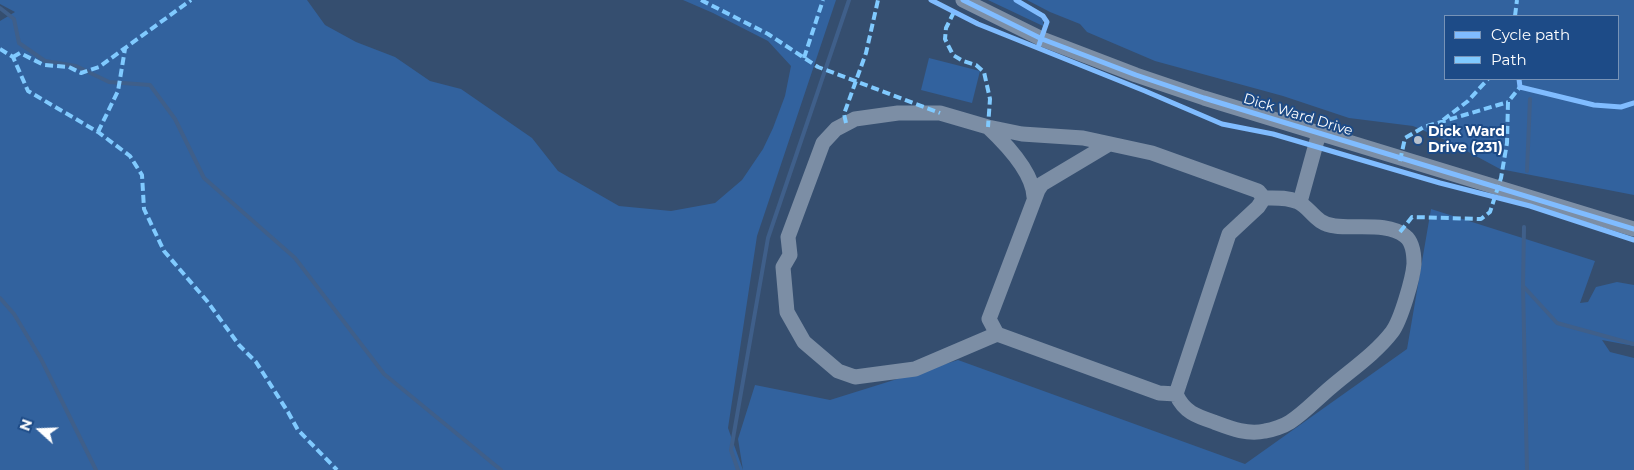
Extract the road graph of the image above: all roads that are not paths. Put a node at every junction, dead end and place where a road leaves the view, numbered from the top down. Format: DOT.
graph roads {
  1 [pos="963,0"];
  2 [pos="988,127"];
  3 [pos="1319,133"];
  4 [pos="1110,144"];
  5 [pos="1034,197"];
  6 [pos="1264,198"];
  7 [pos="1300,202"];
  8 [pos="1634,229"];
  9 [pos="997,334"];
  10 [pos="1176,394"];
  1 -- 3 [label="street, Dick Ward Drive"];
  2 -- 4 [label="street"];
  2 -- 5 [label="street"];
  2 -- 9 [label="street"];
  3 -- 7 [label="street"];
  3 -- 8 [label="street, Dick Ward Drive"];
  4 -- 5 [label="street"];
  4 -- 6 [label="street"];
  5 -- 9 [label="street"];
  6 -- 7 [label="street"];
  6 -- 10 [label="street"];
  7 -- 10 [label="street"];
  9 -- 10 [label="street"];
}
